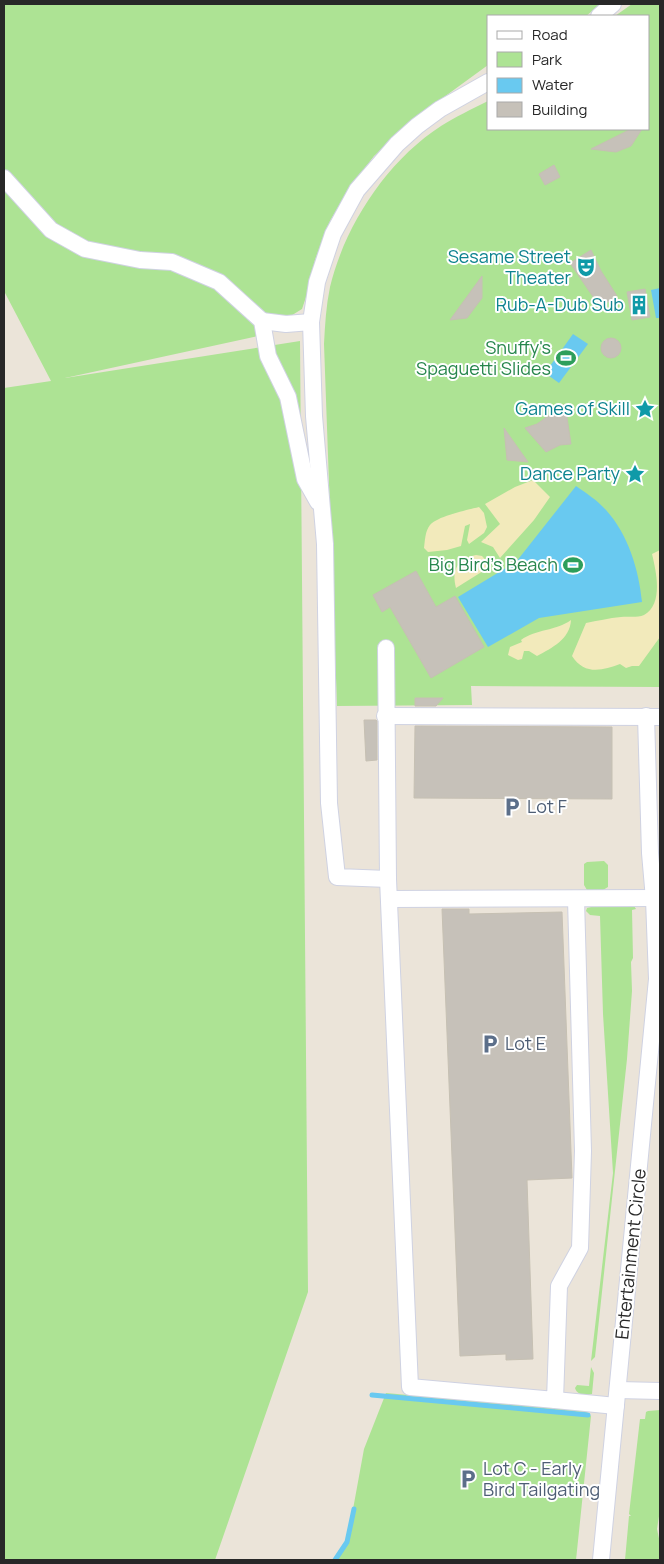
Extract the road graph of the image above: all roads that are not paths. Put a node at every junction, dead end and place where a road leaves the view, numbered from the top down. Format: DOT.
graph roads {
  1 [pos="612,4"];
  2 [pos="600,15"];
  3 [pos="487,83"];
  4 [pos="4,178"];
  5 [pos="262,321"];
  6 [pos="311,322"];
  7 [pos="322,510"];
  8 [pos="386,648"];
  9 [pos="386,716"];
  10 [pos="653,716"];
  11 [pos="388,879"];
  12 [pos="657,898"];
  13 [pos="390,899"];
  14 [pos="576,899"];
  15 [pos="659,951"];
  16 [pos="660,1391"];
  17 [pos="617,1398"];
  18 [pos="555,1400"];
  19 [pos="601,1560"];
  1 -- 2 [label="street"];
  3 -- 6 [label="street"];
  4 -- 5 [label="street"];
  5 -- 6 [label="street"];
  5 -- 7 [label="street"];
  6 -- 7 [label="street"];
  7 -- 11 [label="street"];
  8 -- 9 [label="street"];
  9 -- 10 [label="street"];
  9 -- 11 [label="street"];
  10 -- 12 [label="street, Entertainment Circle"];
  11 -- 13 [label="street"];
  12 -- 14 [label="street"];
  12 -- 15 [label="street, Entertainment Circle"];
  13 -- 14 [label="street"];
  13 -- 18 [label="street"];
  14 -- 18 [label="street"];
  15 -- 17 [label="street, Entertainment Circle"];
  16 -- 17 [label="street"];
  17 -- 18 [label="street"];
  17 -- 19 [label="street, Entertainment Circle"];
}
